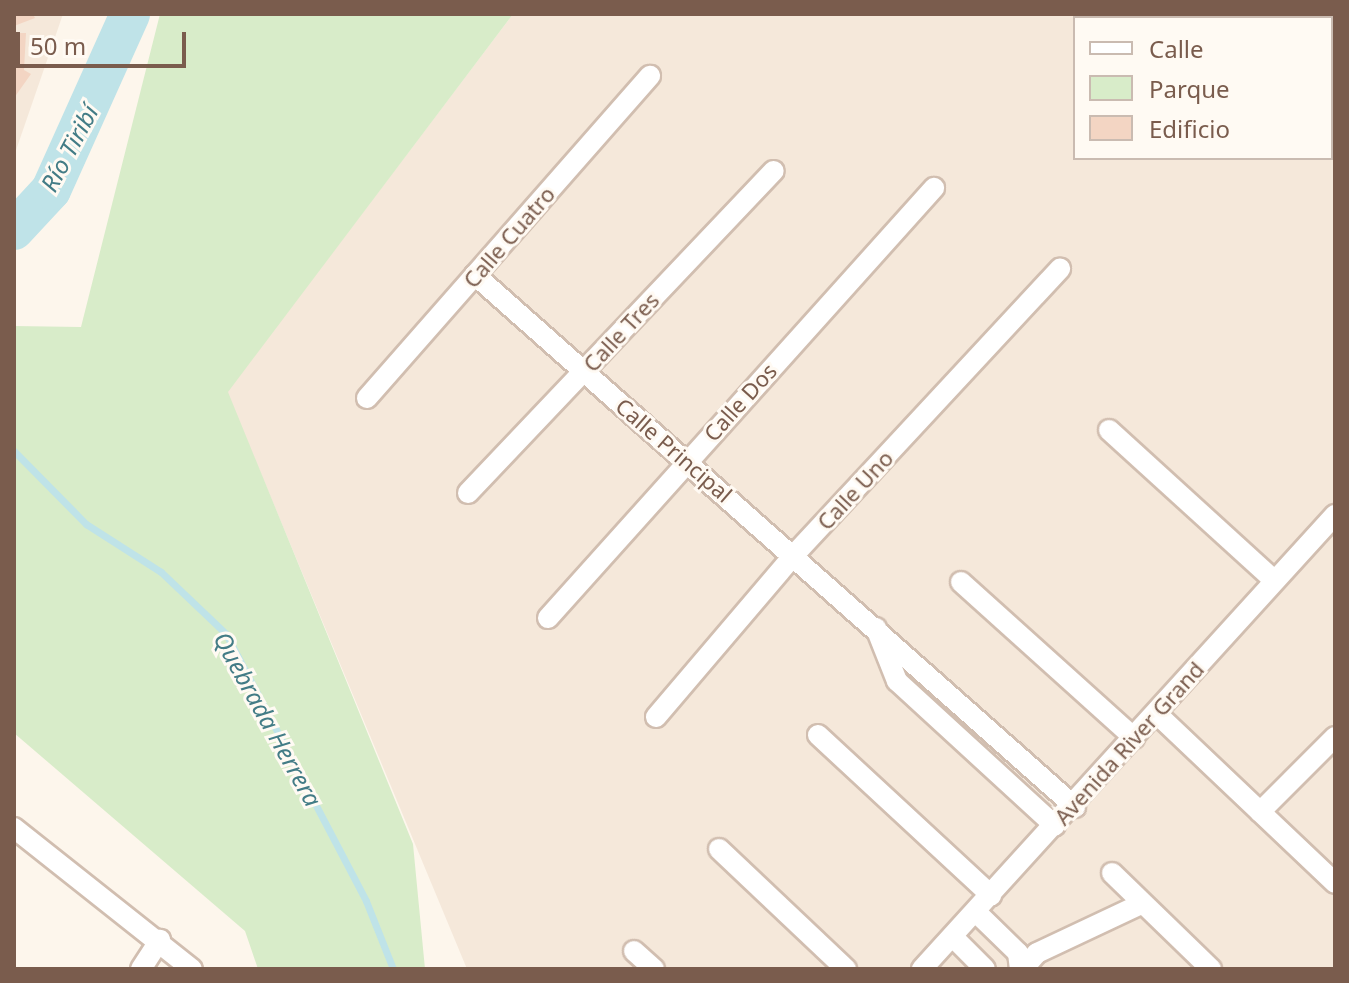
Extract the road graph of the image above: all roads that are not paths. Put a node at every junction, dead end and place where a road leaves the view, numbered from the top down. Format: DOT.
graph roads {
  1 [pos="650,76"];
  2 [pos="774,171"];
  3 [pos="934,188"];
  4 [pos="1060,269"];
  5 [pos="475,275"];
  6 [pos="584,371"];
  7 [pos="367,398"];
  8 [pos="1109,430"];
  9 [pos="687,460"];
  10 [pos="468,493"];
  11 [pos="1335,515"];
  12 [pos="794,555"];
  13 [pos="1274,580"];
  14 [pos="961,582"];
  15 [pos="548,618"];
  16 [pos="874,624"];
  17 [pos="1156,713"];
  18 [pos="656,717"];
  19 [pos="818,735"];
  20 [pos="1335,737"];
  21 [pos="1134,738"];
  22 [pos="1075,807"];
  23 [pos="1260,812"];
  24 [pos="1055,826"];
  25 [pos="14,828"];
  26 [pos="719,849"];
  27 [pos="1112,873"];
  28 [pos="1335,883"];
  29 [pos="991,895"];
  30 [pos="1141,904"];
  31 [pos="976,912"];
  32 [pos="953,937"];
  33 [pos="160,940"];
  34 [pos="634,951"];
  35 [pos="141,969"];
  36 [pos="192,969"];
  37 [pos="654,969"];
  38 [pos="846,969"];
  39 [pos="922,969"];
  40 [pos="985,969"];
  41 [pos="1022,969"];
  42 [pos="1211,969"];
  1 -- 5 [label="street, Calle Cuatro"];
  2 -- 6 [label="street, Calle Tres"];
  3 -- 9 [label="street, Calle Dos"];
  4 -- 12 [label="street, Calle Uno"];
  5 -- 6 [label="street, Calle Principal"];
  5 -- 7 [label="street, Calle Cuatro"];
  6 -- 9 [label="street, Calle Principal"];
  6 -- 10 [label="street, Calle Tres"];
  8 -- 13 [label="street"];
  9 -- 12 [label="street, Calle Principal"];
  9 -- 15 [label="street, Calle Dos"];
  11 -- 13 [label="street, Avenida River Grand"];
  12 -- 16 [label="street, Calle Principal"];
  12 -- 18 [label="street, Calle Uno"];
  13 -- 17 [label="street, Avenida River Grand"];
  14 -- 21 [label="street"];
  16 -- 22 [label="street, Calle Principal"];
  16 -- 24 [label="street, Calle Principal"];
  17 -- 21 [label="street, Avenida River Grand"];
  17 -- 23 [label="street"];
  19 -- 29 [label="street"];
  20 -- 23 [label="street"];
  21 -- 22 [label="street, Avenida River Grand"];
  22 -- 24 [label="street, Avenida River Grand"];
  23 -- 28 [label="street"];
  24 -- 29 [label="street, Avenida River Grand"];
  25 -- 33 [label="street"];
  26 -- 38 [label="street"];
  27 -- 30 [label="street"];
  29 -- 31 [label="street, Avenida River Grand"];
  30 -- 41 [label="street"];
  30 -- 42 [label="street"];
  31 -- 32 [label="street, Avenida River Grand"];
  31 -- 41 [label="street"];
  32 -- 39 [label="street, Avenida River Grand"];
  32 -- 40 [label="street"];
  33 -- 35 [label="street"];
  33 -- 36 [label="street"];
  34 -- 37 [label="street"];
}
